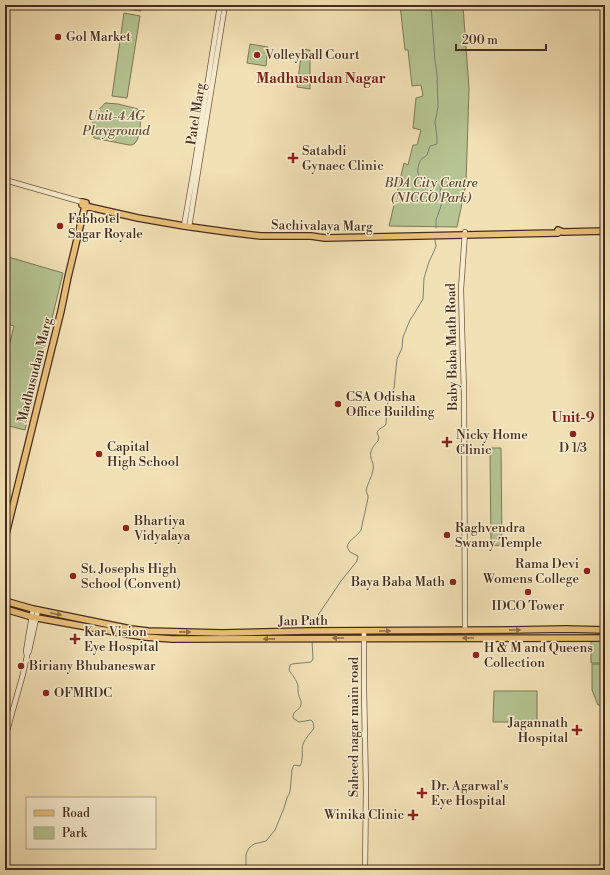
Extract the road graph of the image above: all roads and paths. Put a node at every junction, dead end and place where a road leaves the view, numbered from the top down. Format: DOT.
graph roads {
  1 [pos="220,5"];
  2 [pos="225,5"];
  3 [pos="5,182"];
  4 [pos="84,204"];
  5 [pos="186,225"];
  6 [pos="605,231"];
  7 [pos="465,233"];
  8 [pos="5,524"];
  9 [pos="5,538"];
  10 [pos="5,601"];
  11 [pos="5,609"];
  12 [pos="35,610"];
  13 [pos="34,617"];
  14 [pos="605,630"];
  15 [pos="465,631"];
  16 [pos="364,635"];
  17 [pos="605,638"];
  18 [pos="5,738"];
  19 [pos="365,870"];
  1 -- 5 [label="street, Patel Marg"];
  2 -- 5 [label="street, Patel Marg"];
  3 -- 4 [label="street, Sachivalaya Marg"];
  4 -- 5 [label="main road, Sachivalaya Marg"];
  4 -- 8 [label="main road, Madhusudan Marg"];
  4 -- 9 [label="main road, Madhusudan Marg"];
  5 -- 7 [label="main road, Sachivalaya Marg"];
  6 -- 7 [label="main road, Sachivalaya Marg"];
  7 -- 15 [label="street, Baby Baba Math Road"];
  10 -- 12 [label="main road, Jan Path"];
  11 -- 13 [label="main road, Jan Path"];
  12 -- 13 [label="street"];
  12 -- 16 [label="main road, Jan Path, one-way"];
  16 -- 13 [label="main road, Jan Path, one-way"];
  13 -- 18 [label="street"];
  15 -- 14 [label="main road, Jan Path, one-way"];
  16 -- 15 [label="main road, Jan Path, one-way"];
  17 -- 16 [label="main road, Jan Path, one-way"];
  16 -- 19 [label="street, Saheed nagar main road"];
}
